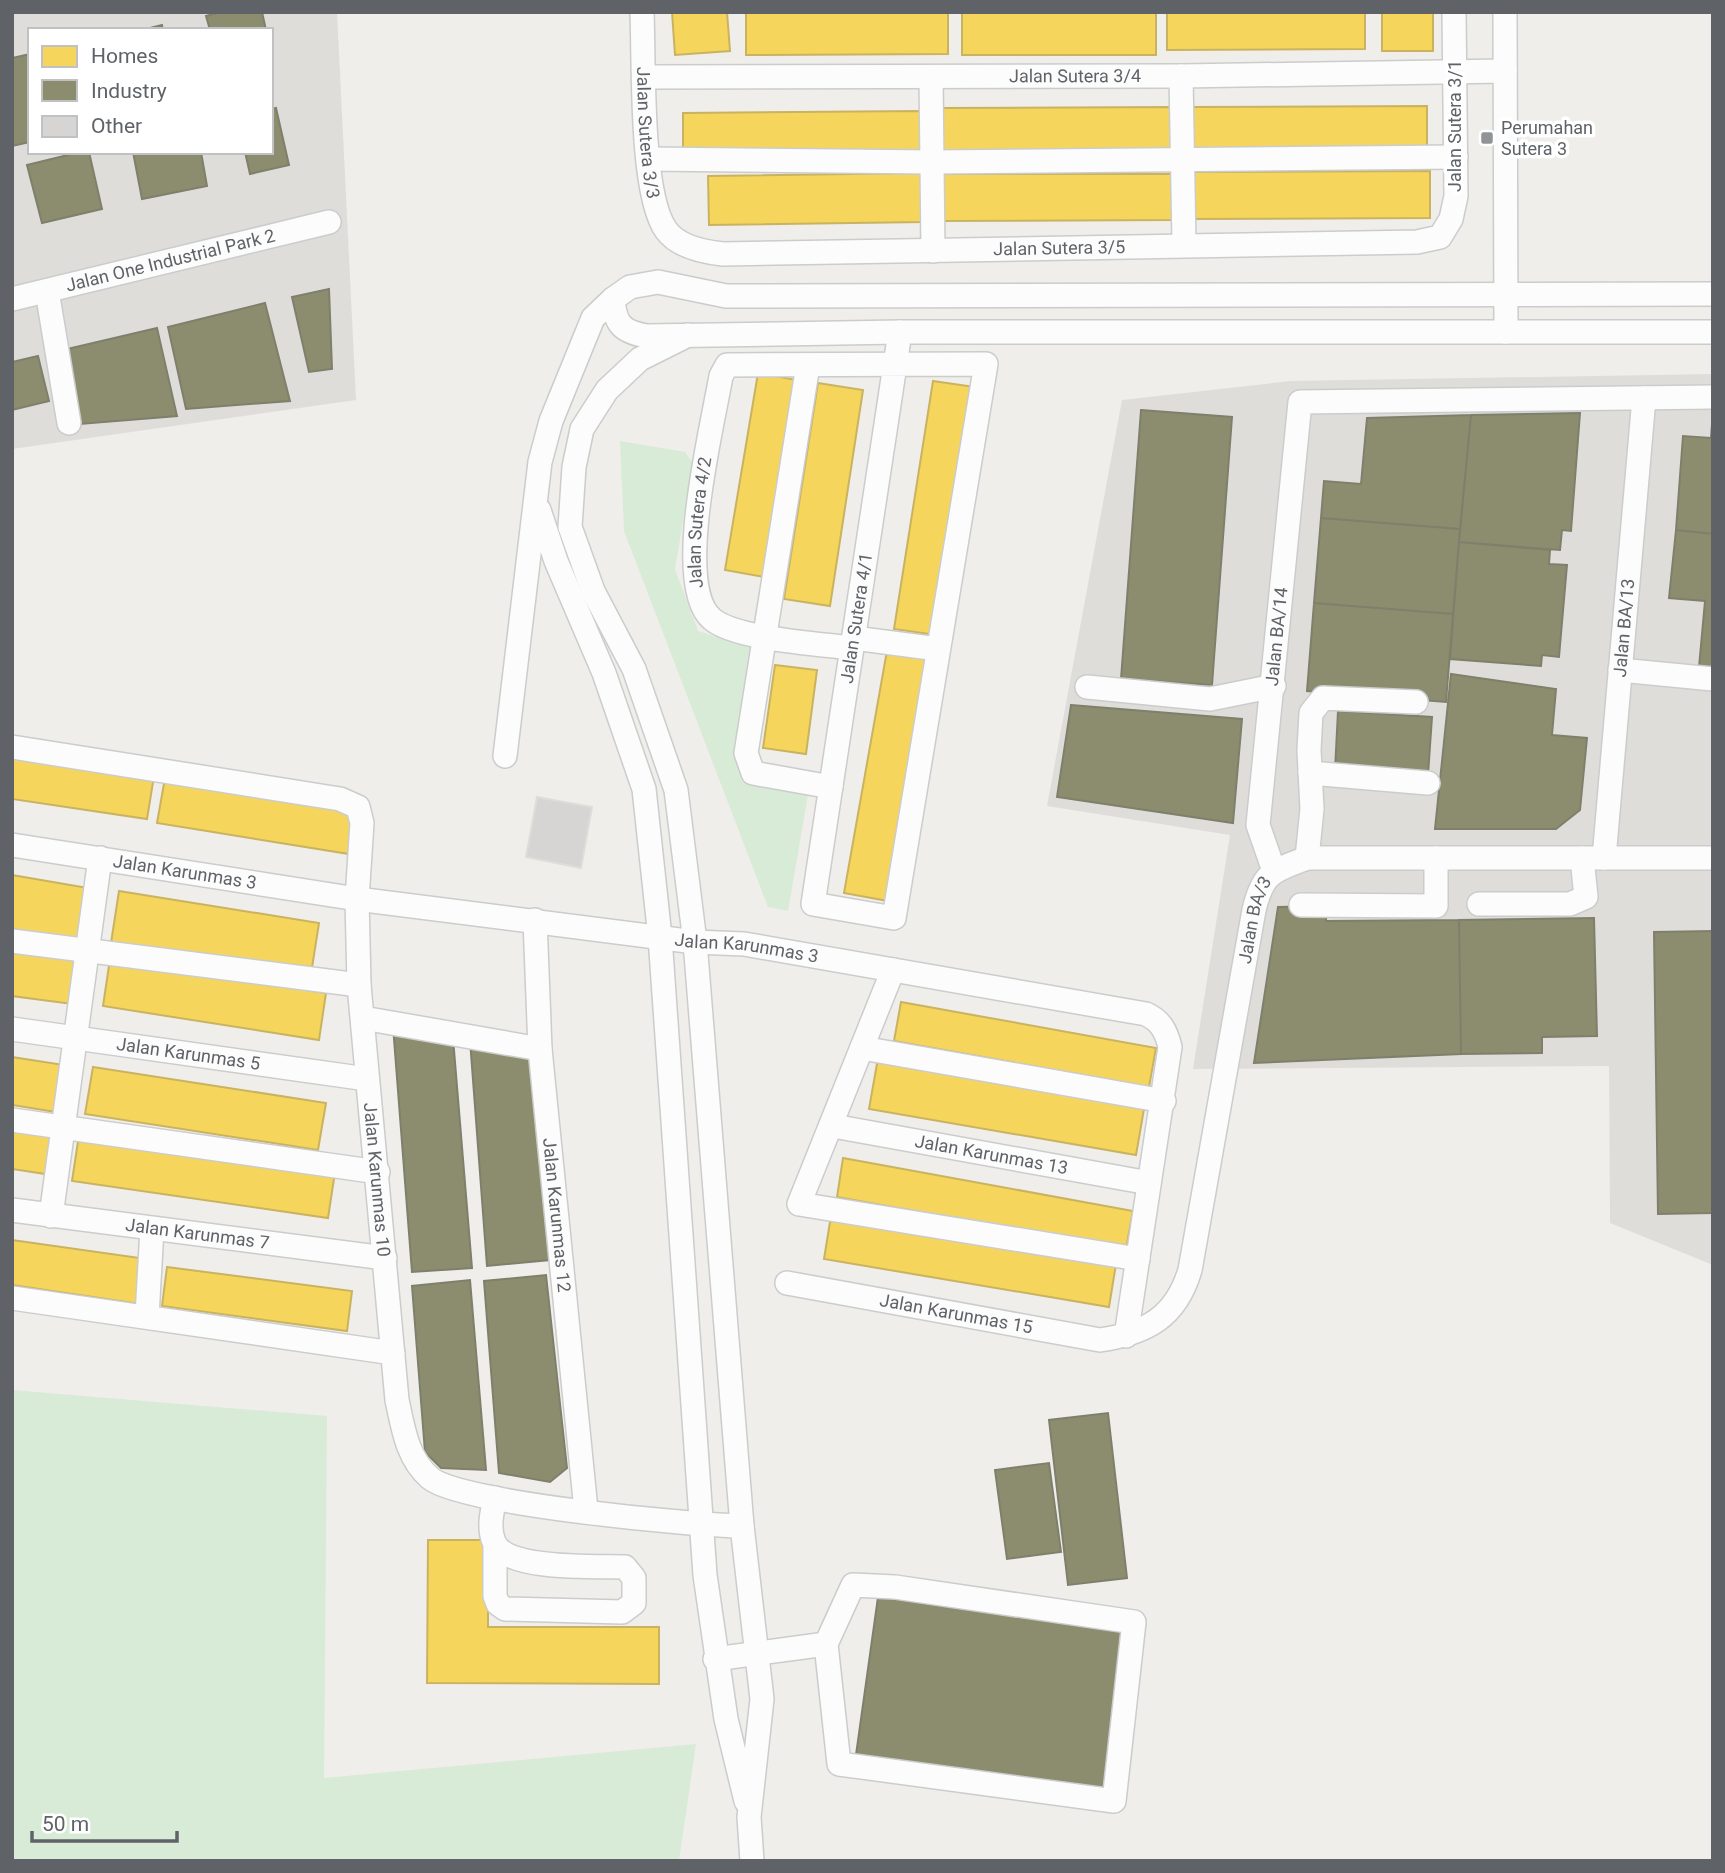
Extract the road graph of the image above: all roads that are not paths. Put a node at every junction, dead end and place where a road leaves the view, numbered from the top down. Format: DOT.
graph roads {
  1 [pos="642,12"];
  2 [pos="1454,12"];
  3 [pos="1505,12"];
  4 [pos="1505,71"];
  5 [pos="1455,73"];
  6 [pos="1181,76"];
  7 [pos="931,77"];
  8 [pos="645,78"];
  9 [pos="1456,157"];
  10 [pos="648,159"];
  11 [pos="1182,159"];
  12 [pos="932,162"];
  13 [pos="329,222"];
  14 [pos="1440,237"];
  15 [pos="681,243"];
  16 [pos="1184,244"];
  17 [pos="933,251"];
  18 [pos="47,291"];
  19 [pos="1505,293"];
  20 [pos="1713,294"];
  21 [pos="12,299"];
  22 [pos="613,299"];
  23 [pos="900,332"];
  24 [pos="1506,332"];
  25 [pos="1713,332"];
  26 [pos="688,335"];
  27 [pos="808,365"];
  28 [pos="895,365"];
  29 [pos="1713,397"];
  30 [pos="1644,398"];
  31 [pos="69,423"];
  32 [pos="574,467"];
  33 [pos="537,504"];
  34 [pos="765,636"];
  35 [pos="853,643"];
  36 [pos="938,649"];
  37 [pos="1620,670"];
  38 [pos="1713,679"];
  39 [pos="1274,686"];
  40 [pos="1087,687"];
  41 [pos="1416,702"];
  42 [pos="12,747"];
  43 [pos="505,756"];
  44 [pos="1310,773"];
  45 [pos="1428,783"];
  46 [pos="831,786"];
  47 [pos="12,845"];
  48 [pos="100,858"];
  49 [pos="1307,858"];
  50 [pos="1436,858"];
  51 [pos="1593,858"];
  52 [pos="1713,858"];
  53 [pos="1274,871"];
  54 [pos="357,899"];
  55 [pos="1479,904"];
  56 [pos="1301,905"];
  57 [pos="535,920"];
  58 [pos="660,937"];
  59 [pos="12,941"];
  60 [pos="695,942"];
  61 [pos="88,952"];
  62 [pos="892,970"];
  63 [pos="359,985"];
  64 [pos="363,1018"];
  65 [pos="12,1029"];
  66 [pos="75,1039"];
  67 [pos="862,1048"];
  68 [pos="540,1049"];
  69 [pos="367,1079"];
  70 [pos="1164,1101"];
  71 [pos="12,1120"];
  72 [pos="833,1126"];
  73 [pos="63,1127"];
  74 [pos="378,1172"];
  75 [pos="1150,1183"];
  76 [pos="12,1210"];
  77 [pos="51,1216"];
  78 [pos="152,1229"];
  79 [pos="384,1258"];
  80 [pos="1138,1259"];
  81 [pos="787,1283"];
  82 [pos="12,1298"];
  83 [pos="147,1316"];
  84 [pos="1126,1336"];
  85 [pos="393,1353"];
  86 [pos="495,1498"];
  87 [pos="586,1510"];
  88 [pos="702,1525"];
  89 [pos="742,1527"];
  90 [pos="495,1545"];
  91 [pos="827,1644"];
  92 [pos="758,1655"];
  93 [pos="715,1659"];
  94 [pos="749,1816"];
  95 [pos="752,1861"];
  1 -- 8 [label="street, Jalan Sutera 3/3"];
  2 -- 5 [label="street, Jalan Sutera 3/1"];
  3 -- 4 [label="street"];
  4 -- 5 [label="street, Jalan Sutera 3/4"];
  4 -- 19 [label="street"];
  5 -- 6 [label="street, Jalan Sutera 3/4"];
  5 -- 9 [label="street, Jalan Sutera 3/1"];
  6 -- 7 [label="street, Jalan Sutera 3/4"];
  6 -- 11 [label="street"];
  7 -- 8 [label="street, Jalan Sutera 3/4"];
  7 -- 12 [label="street"];
  8 -- 10 [label="street, Jalan Sutera 3/3"];
  9 -- 11 [label="street"];
  9 -- 14 [label="street, Jalan Sutera 3/1"];
  10 -- 12 [label="street"];
  10 -- 15 [label="street, Jalan Sutera 3/3"];
  11 -- 12 [label="street"];
  11 -- 16 [label="street"];
  12 -- 17 [label="street"];
  13 -- 18 [label="street, Jalan One Industrial Park 2"];
  14 -- 16 [label="street, Jalan Sutera 3/5"];
  15 -- 17 [label="street, Jalan Sutera 3/5"];
  16 -- 17 [label="street, Jalan Sutera 3/5"];
  18 -- 21 [label="street, Jalan One Industrial Park 2"];
  18 -- 31 [label="street"];
  19 -- 20 [label="street"];
  19 -- 22 [label="street"];
  19 -- 24 [label="street"];
  22 -- 26 [label="street"];
  22 -- 33 [label="street"];
  23 -- 24 [label="street"];
  23 -- 26 [label="street"];
  23 -- 28 [label="street, Jalan Sutera 4/1"];
  24 -- 25 [label="street"];
  26 -- 32 [label="street"];
  27 -- 28 [label="street"];
  27 -- 34 [label="street"];
  27 -- 34 [label="street, Jalan Sutera 4/2"];
  28 -- 35 [label="street, Jalan Sutera 4/1"];
  28 -- 36 [label="street"];
  29 -- 30 [label="street"];
  30 -- 37 [label="street, Jalan BA/13"];
  30 -- 39 [label="street, Jalan BA/14"];
  32 -- 33 [label="street"];
  32 -- 60 [label="street"];
  33 -- 43 [label="street"];
  33 -- 58 [label="street"];
  34 -- 35 [label="street, Jalan Sutera 4/2"];
  34 -- 46 [label="street"];
  35 -- 36 [label="street, Jalan Sutera 4/2"];
  35 -- 46 [label="street, Jalan Sutera 4/1"];
  36 -- 46 [label="street, Jalan Sutera 4/1"];
  37 -- 38 [label="street"];
  37 -- 51 [label="street, Jalan BA/13"];
  39 -- 40 [label="street"];
  39 -- 53 [label="street, Jalan BA/14"];
  41 -- 44 [label="street"];
  42 -- 54 [label="street, Jalan Karunmas 10"];
  44 -- 45 [label="street"];
  44 -- 49 [label="street"];
  47 -- 48 [label="street, Jalan Karunmas 3"];
  48 -- 54 [label="street, Jalan Karunmas 3"];
  48 -- 61 [label="street"];
  49 -- 50 [label="street, Jalan BA/3"];
  49 -- 53 [label="street, Jalan BA/3"];
  50 -- 51 [label="street, Jalan BA/3"];
  50 -- 56 [label="street"];
  51 -- 52 [label="street, Jalan BA/3"];
  51 -- 55 [label="street, Jalan BA/13"];
  53 -- 84 [label="street, Jalan BA/3"];
  54 -- 57 [label="street, Jalan Karunmas 3"];
  54 -- 63 [label="street, Jalan Karunmas 10"];
  57 -- 58 [label="street, Jalan Karunmas 3"];
  57 -- 68 [label="street, Jalan Karunmas 12"];
  58 -- 60 [label="street, Jalan Karunmas 3"];
  58 -- 88 [label="street"];
  59 -- 61 [label="street"];
  60 -- 62 [label="street, Jalan Karunmas 3"];
  60 -- 89 [label="street"];
  61 -- 63 [label="street"];
  61 -- 66 [label="street"];
  62 -- 67 [label="street"];
  62 -- 70 [label="street, Jalan Karunmas 3"];
  63 -- 64 [label="street, Jalan Karunmas 10"];
  64 -- 68 [label="street"];
  64 -- 69 [label="street, Jalan Karunmas 10"];
  65 -- 66 [label="street, Jalan Karunmas 5"];
  66 -- 69 [label="street, Jalan Karunmas 5"];
  66 -- 73 [label="street"];
  67 -- 70 [label="street"];
  67 -- 72 [label="street"];
  68 -- 87 [label="street, Jalan Karunmas 12"];
  69 -- 74 [label="street, Jalan Karunmas 10"];
  70 -- 75 [label="street, Jalan Karunmas 3"];
  71 -- 73 [label="street"];
  72 -- 75 [label="street, Jalan Karunmas 13"];
  72 -- 80 [label="street"];
  73 -- 74 [label="street"];
  73 -- 77 [label="street"];
  74 -- 79 [label="street, Jalan Karunmas 10"];
  75 -- 80 [label="street, Jalan Karunmas 3"];
  76 -- 77 [label="street, Jalan Karunmas 7"];
  77 -- 78 [label="street, Jalan Karunmas 7"];
  78 -- 79 [label="street, Jalan Karunmas 7"];
  78 -- 83 [label="street"];
  79 -- 85 [label="street, Jalan Karunmas 10"];
  80 -- 84 [label="street, Jalan Karunmas 3"];
  81 -- 84 [label="street, Jalan Karunmas 15"];
  82 -- 83 [label="street"];
  83 -- 85 [label="street"];
  85 -- 86 [label="street, Jalan Karunmas 10"];
  86 -- 87 [label="street"];
  86 -- 90 [label="street"];
  87 -- 88 [label="street"];
  88 -- 89 [label="street"];
  88 -- 93 [label="street"];
  89 -- 92 [label="street"];
  90 -- 90 [label="street"];
  91 -- 91 [label="street"];
  91 -- 92 [label="street"];
  92 -- 93 [label="street"];
  92 -- 94 [label="street"];
  93 -- 94 [label="street"];
  94 -- 95 [label="street"];
}
